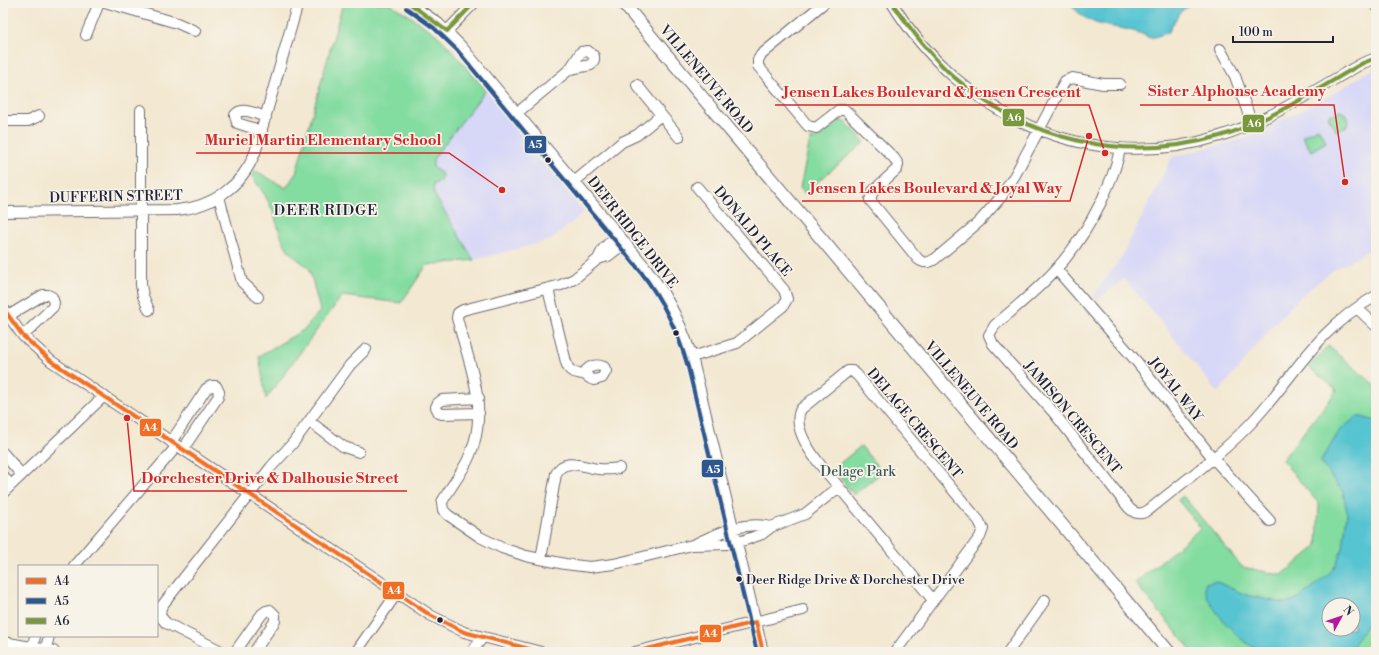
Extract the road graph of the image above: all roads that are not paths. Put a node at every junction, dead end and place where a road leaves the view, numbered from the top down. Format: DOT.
graph roads {
  1 [pos="99,3"];
  2 [pos="108,3"];
  3 [pos="298,3"];
  4 [pos="409,3"];
  5 [pos="474,3"];
  6 [pos="623,3"];
  7 [pos="631,3"];
  8 [pos="824,3"];
  9 [pos="892,3"];
  10 [pos="1374,3"];
  11 [pos="1376,6"];
  12 [pos="195,31"];
  13 [pos="447,31"];
  14 [pos="86,35"];
  15 [pos="1220,49"];
  16 [pos="1376,49"];
  17 [pos="1376,58"];
  18 [pos="1363,63"];
  19 [pos="570,69"];
  20 [pos="1120,84"];
  21 [pos="637,85"];
  22 [pos="141,110"];
  23 [pos="517,113"];
  24 [pos="661,115"];
  25 [pos="39,116"];
  26 [pos="266,117"];
  27 [pos="3,121"];
  28 [pos="1252,124"];
  29 [pos="1038,129"];
  30 [pos="262,131"];
  31 [pos="679,137"];
  32 [pos="1120,148"];
  33 [pos="753,157"];
  34 [pos="574,182"];
  35 [pos="697,187"];
  36 [pos="219,197"];
  37 [pos="140,210"];
  38 [pos="3,212"];
  39 [pos="618,234"];
  40 [pos="626,243"];
  41 [pos="598,259"];
  42 [pos="1057,270"];
  43 [pos="548,289"];
  44 [pos="1376,296"];
  45 [pos="258,297"];
  46 [pos="1357,308"];
  47 [pos="150,310"];
  48 [pos="6,312"];
  49 [pos="1376,326"];
  50 [pos="24,336"];
  51 [pos="366,349"];
  52 [pos="692,357"];
  53 [pos="583,374"];
  54 [pos="104,396"];
  55 [pos="479,398"];
  56 [pos="479,413"];
  57 [pos="308,421"];
  58 [pos="177,446"];
  59 [pos="359,452"];
  60 [pos="3,453"];
  61 [pos="1212,457"];
  62 [pos="619,468"];
  63 [pos="21,474"];
  64 [pos="3,476"];
  65 [pos="11,485"];
  66 [pos="839,487"];
  67 [pos="3,493"];
  68 [pos="249,494"];
  69 [pos="1270,521"];
  70 [pos="771,527"];
  71 [pos="733,528"];
  72 [pos="737,542"];
  73 [pos="692,546"];
  74 [pos="541,559"];
  75 [pos="75,565"];
  76 [pos="397,593"];
  77 [pos="933,600"];
  78 [pos="1045,600"];
  79 [pos="803,610"];
  80 [pos="159,612"];
  81 [pos="756,622"];
  82 [pos="49,637"];
  83 [pos="482,638"];
  84 [pos="3,643"];
  85 [pos="34,645"];
  86 [pos="1165,648"];
  87 [pos="48,651"];
  88 [pos="645,651"];
  89 [pos="223,652"];
  90 [pos="235,652"];
  91 [pos="254,652"];
  92 [pos="356,652"];
  93 [pos="472,652"];
  94 [pos="542,652"];
  95 [pos="635,652"];
  96 [pos="763,652"];
  97 [pos="895,652"];
  98 [pos="1008,652"];
  1 -- 14 [label="street"];
  2 -- 12 [label="street"];
  3 -- 26 [label="street, DUFFERIN STREET"];
  4 -- 13 [label="street, DEER RIDGE DRIVE"];
  5 -- 13 [label="street"];
  6 -- 33 [label="main road, VILLENEUVE ROAD"];
  7 -- 33 [label="main road, VILLENEUVE ROAD"];
  8 -- 29 [label="street"];
  9 -- 29 [label="street"];
  10 -- 11 [label="street"];
  13 -- 23 [label="street, DEER RIDGE DRIVE"];
  15 -- 28 [label="street"];
  16 -- 18 [label="street"];
  17 -- 18 [label="street"];
  18 -- 28 [label="street"];
  19 -- 23 [label="street"];
  20 -- 29 [label="street"];
  21 -- 24 [label="street"];
  22 -- 37 [label="street"];
  23 -- 34 [label="street, DEER RIDGE DRIVE"];
  24 -- 31 [label="street"];
  24 -- 34 [label="street"];
  25 -- 27 [label="street"];
  26 -- 30 [label="street, DUFFERIN STREET"];
  26 -- 30 [label="street"];
  28 -- 32 [label="street"];
  29 -- 32 [label="street"];
  30 -- 36 [label="street, DUFFERIN STREET"];
  32 -- 42 [label="street"];
  33 -- 86 [label="main road, VILLENEUVE ROAD"];
  34 -- 39 [label="street, DEER RIDGE DRIVE"];
  35 -- 52 [label="street, DONALD PLACE"];
  36 -- 37 [label="street, DUFFERIN STREET"];
  36 -- 45 [label="street"];
  37 -- 38 [label="street, DUFFERIN STREET"];
  37 -- 47 [label="street"];
  39 -- 40 [label="street, DEER RIDGE DRIVE"];
  39 -- 41 [label="street"];
  40 -- 41 [label="street"];
  40 -- 52 [label="street, DEER RIDGE DRIVE"];
  41 -- 43 [label="street"];
  42 -- 61 [label="street, JOYAL WAY"];
  42 -- 61 [label="street, JAMISON CRESCENT"];
  43 -- 53 [label="street"];
  43 -- 55 [label="street"];
  44 -- 46 [label="street"];
  46 -- 49 [label="street"];
  46 -- 61 [label="street"];
  48 -- 50 [label="street"];
  48 -- 50 [label="street"];
  50 -- 54 [label="street"];
  51 -- 57 [label="street"];
  52 -- 71 [label="street, DEER RIDGE DRIVE"];
  54 -- 58 [label="street"];
  54 -- 63 [label="street"];
  55 -- 56 [label="street"];
  55 -- 56 [label="street"];
  56 -- 74 [label="street"];
  57 -- 59 [label="street"];
  57 -- 68 [label="street"];
  58 -- 58 [label="street"];
  58 -- 68 [label="street"];
  58 -- 75 [label="street"];
  60 -- 63 [label="street"];
  61 -- 69 [label="street, JOYAL WAY"];
  62 -- 74 [label="street"];
  63 -- 65 [label="street"];
  64 -- 65 [label="street"];
  65 -- 67 [label="street"];
  66 -- 70 [label="street"];
  66 -- 77 [label="street, DELAGE CRESCENT"];
  66 -- 77 [label="street, DELAGE CRESCENT"];
  68 -- 76 [label="street"];
  68 -- 80 [label="street"];
  70 -- 71 [label="street"];
  70 -- 72 [label="street"];
  71 -- 72 [label="street, DEER RIDGE DRIVE"];
  71 -- 73 [label="street"];
  72 -- 73 [label="street"];
  72 -- 81 [label="street, DEER RIDGE DRIVE"];
  73 -- 74 [label="street"];
  76 -- 83 [label="street"];
  76 -- 92 [label="street"];
  77 -- 97 [label="street, DELAGE CRESCENT"];
  78 -- 98 [label="street"];
  79 -- 81 [label="street"];
  80 -- 89 [label="street"];
  81 -- 88 [label="street"];
  81 -- 96 [label="street, DEER RIDGE DRIVE"];
  82 -- 87 [label="street"];
  83 -- 93 [label="street"];
  83 -- 94 [label="street"];
  84 -- 85 [label="main road"];
  85 -- 87 [label="main road"];
  88 -- 95 [label="street"];
  90 -- 91 [label="street"];
}
